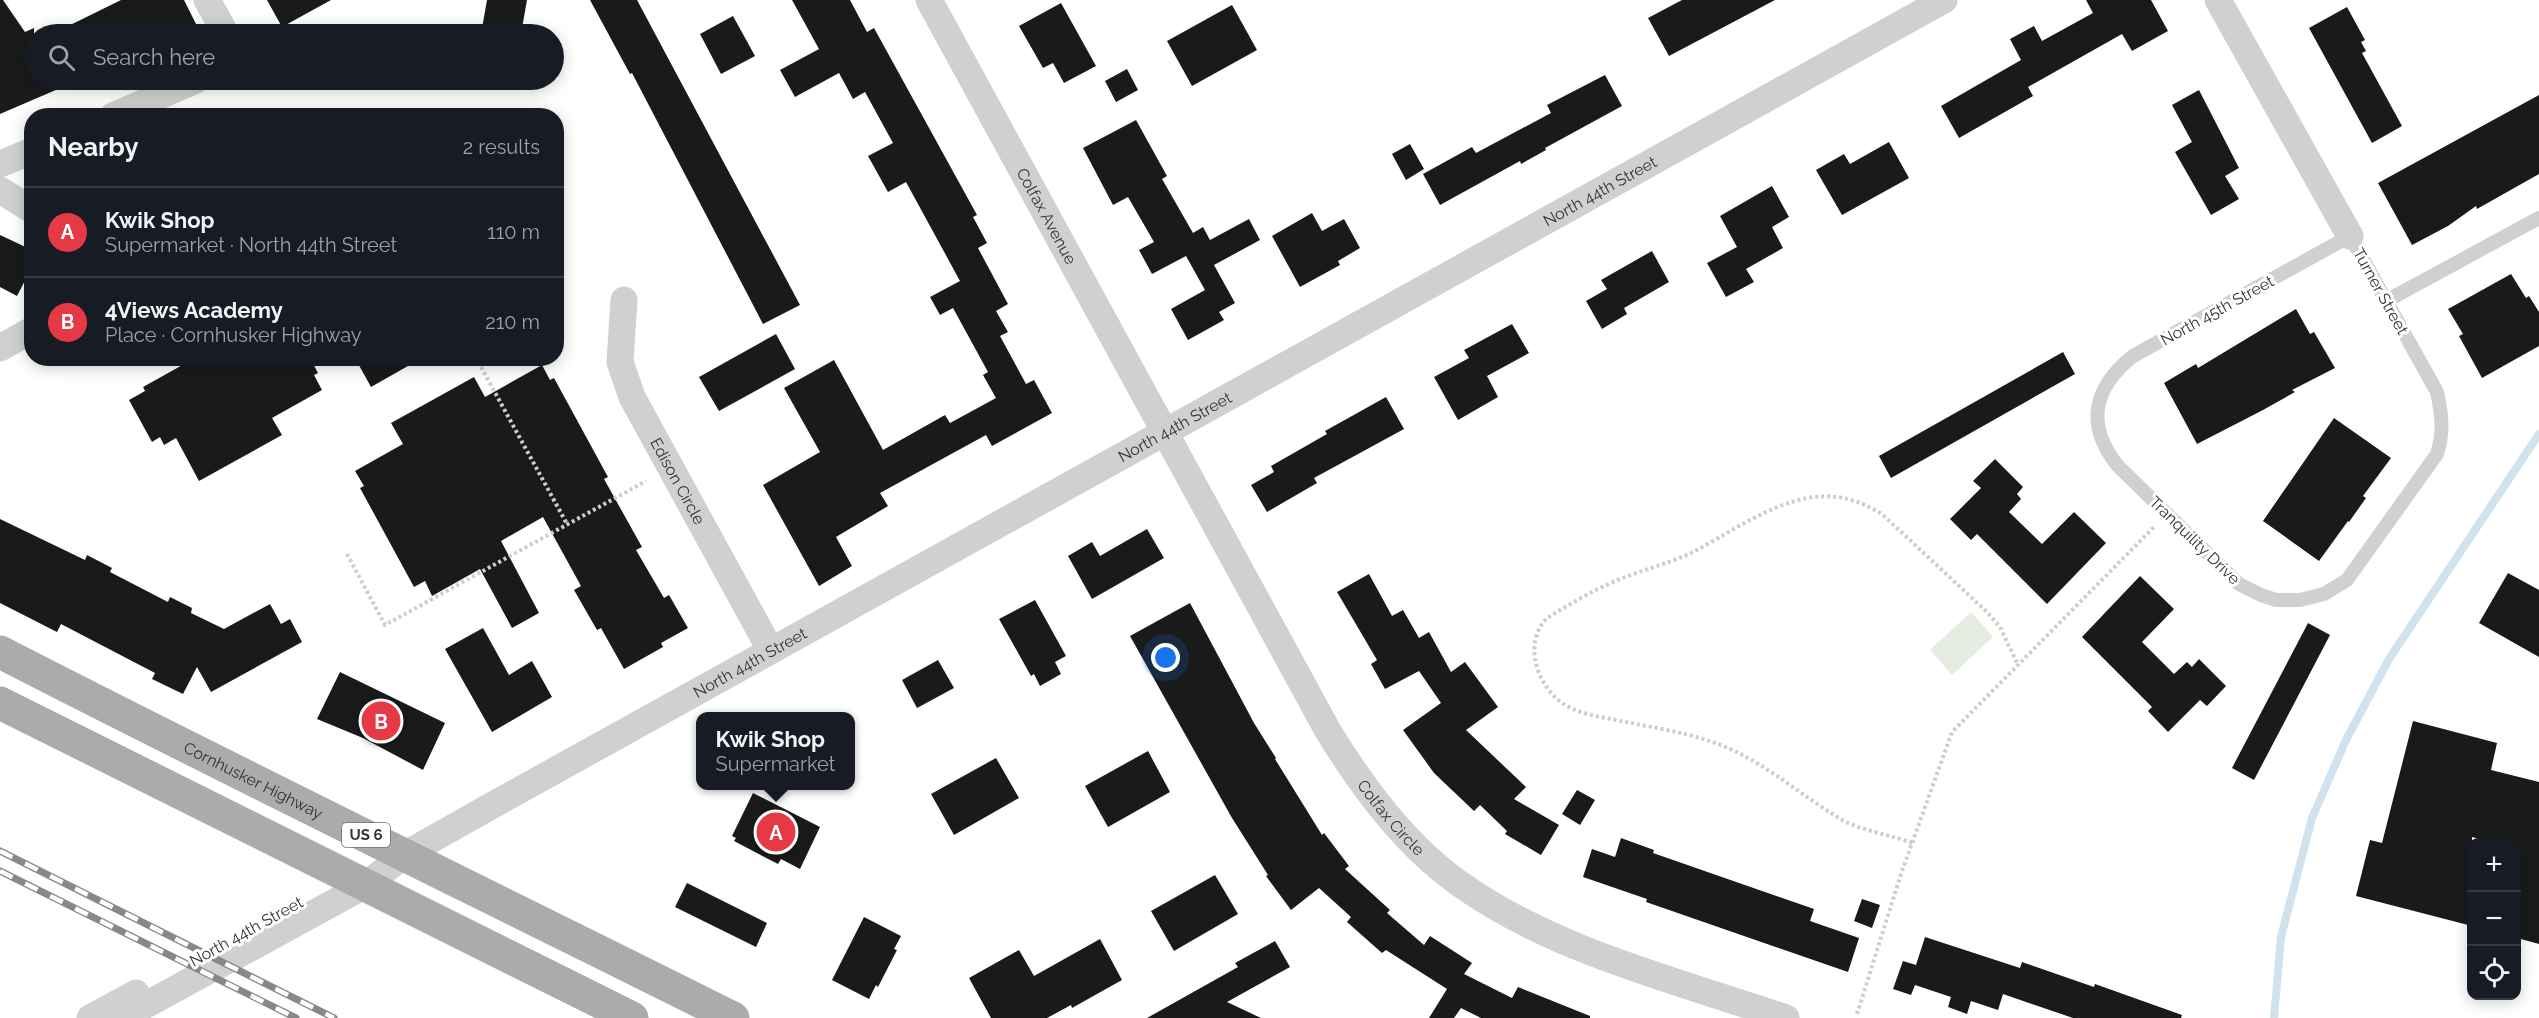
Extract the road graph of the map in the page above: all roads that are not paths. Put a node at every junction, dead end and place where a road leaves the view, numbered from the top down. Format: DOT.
graph roads {
  1 [pos="207,0"];
  2 [pos="929,0"];
  3 [pos="1944,0"];
  4 [pos="2218,0"];
  5 [pos="220,24"];
  6 [pos="173,90"];
  7 [pos="131,108"];
  8 [pos="24,154"];
  9 [pos="0,164"];
  10 [pos="0,190"];
  11 [pos="24,205"];
  12 [pos="2539,218"];
  13 [pos="2350,236"];
  14 [pos="624,300"];
  15 [pos="2386,302"];
  16 [pos="24,334"];
  17 [pos="0,348"];
  18 [pos="2099,400"];
  19 [pos="1164,432"];
  20 [pos="2347,580"];
  21 [pos="771,651"];
  22 [pos="0,652"];
  23 [pos="0,703"];
  24 [pos="406,854"];
  25 [pos="355,881"];
  26 [pos="90,1018"];
  27 [pos="122,1018"];
  28 [pos="632,1018"];
  29 [pos="733,1018"];
  30 [pos="1786,1018"];
  1 -- 5 [label="street"];
  2 -- 19 [label="street, Colfax Avenue"];
  3 -- 19 [label="street, North 44th Street"];
  4 -- 13 [label="street, Turner Street"];
  6 -- 7 [label="street"];
  8 -- 9 [label="street"];
  10 -- 11 [label="street"];
  12 -- 15 [label="lane"];
  13 -- 15 [label="lane, Turner Street"];
  13 -- 18 [label="lane, North 45th Street"];
  14 -- 21 [label="street, Edison Circle"];
  15 -- 20 [label="lane, Turner Street"];
  16 -- 17 [label="street"];
  18 -- 20 [label="lane, Tranquility Drive"];
  19 -- 21 [label="street, North 44th Street"];
  19 -- 30 [label="street, Colfax Circle"];
  21 -- 24 [label="street, North 44th Street"];
  22 -- 24 [label="main road, Cornhusker Highway / US 6"];
  23 -- 25 [label="main road, US 6"];
  24 -- 25 [label="street, North 44th Street"];
  24 -- 29 [label="main road, Cornhusker Highway / US 6"];
  25 -- 26 [label="street, North 44th Street"];
  25 -- 27 [label="street, North 44th Street"];
  25 -- 28 [label="main road, US 6"];
}
